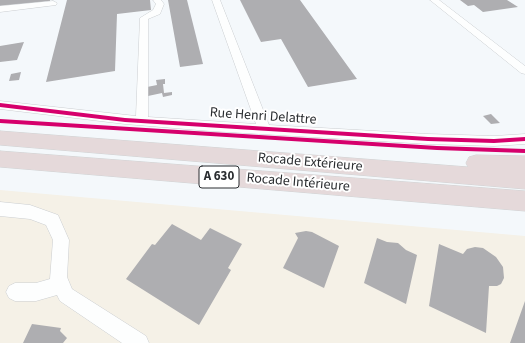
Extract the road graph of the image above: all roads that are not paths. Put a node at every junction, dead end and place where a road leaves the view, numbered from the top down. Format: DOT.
graph roads {
  1 [pos="157,0"];
  2 [pos="216,0"];
  3 [pos="434,0"];
  4 [pos="53,3"];
  5 [pos="0,9"];
  6 [pos="525,71"];
  7 [pos="0,105"];
  8 [pos="142,121"];
  9 [pos="264,129"];
  10 [pos="0,138"];
  11 [pos="525,139"];
  12 [pos="0,159"];
  13 [pos="525,164"];
  14 [pos="354,167"];
  15 [pos="525,180"];
  16 [pos="439,194"];
  17 [pos="525,201"];
  18 [pos="0,209"];
  19 [pos="525,215"];
  20 [pos="61,285"];
  21 [pos="15,292"];
  22 [pos="139,343"];
  1 -- 8 [label="street"];
  2 -- 9 [label="street"];
  3 -- 6 [label="street"];
  4 -- 5 [label="street"];
  7 -- 8 [label="street, Rue Henri Delattre"];
  8 -- 9 [label="street, Rue Henri Delattre"];
  9 -- 11 [label="street, Rue Henri Delattre"];
  10 -- 14 [label="highway, Rocade Extérieure / A 630"];
  12 -- 16 [label="highway, Rocade Intérieure / A 630"];
  13 -- 14 [label="highway"];
  14 -- 15 [label="highway, Rocade Extérieure / A 630"];
  16 -- 17 [label="highway, Rocade Intérieure / A 630"];
  16 -- 19 [label="highway"];
  18 -- 20 [label="street"];
  20 -- 21 [label="street"];
  20 -- 22 [label="street"];
}
